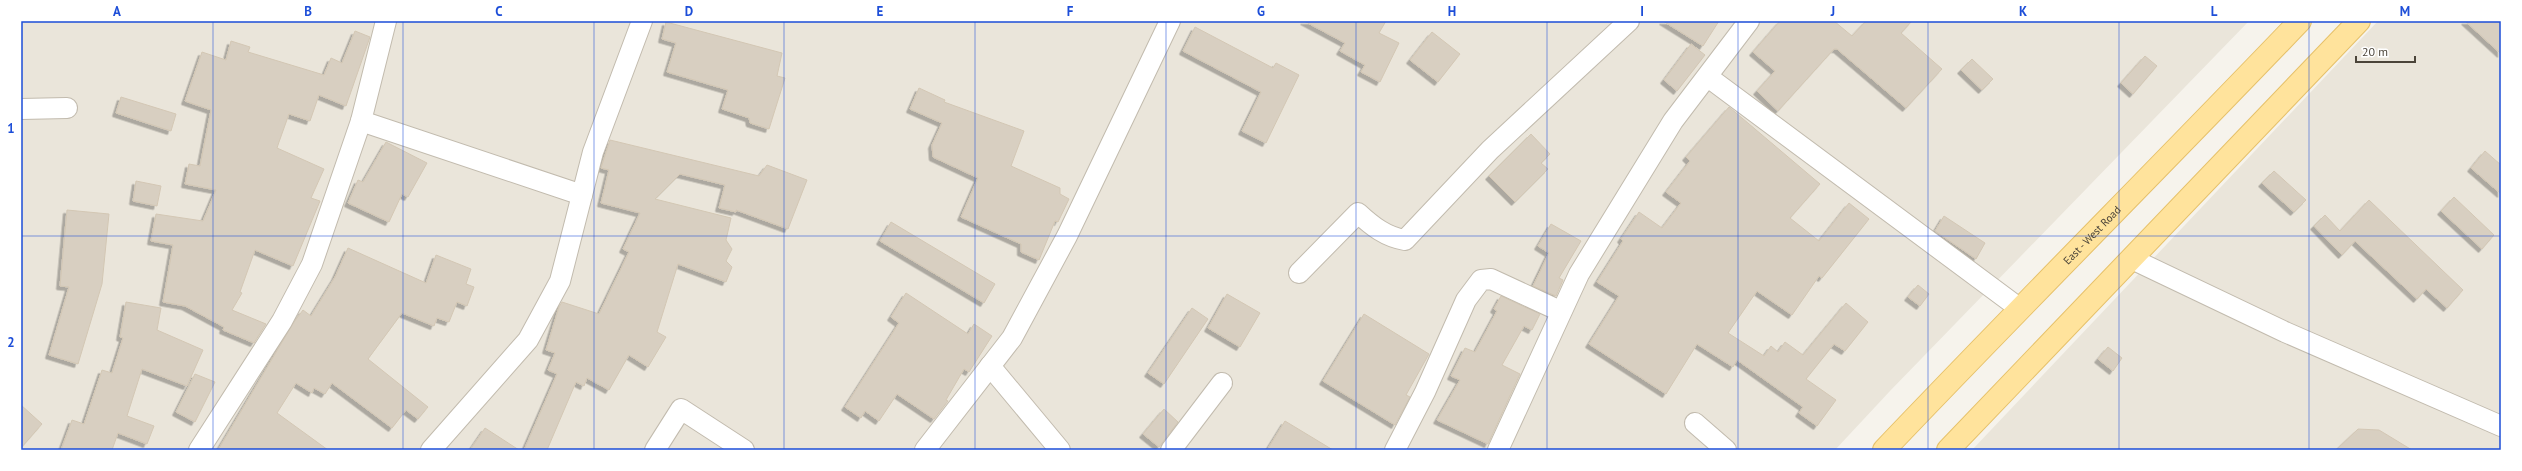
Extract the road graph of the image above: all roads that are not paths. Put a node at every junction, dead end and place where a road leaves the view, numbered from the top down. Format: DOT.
graph roads {
  1 [pos="386,21"];
  2 [pos="642,21"];
  3 [pos="1170,21"];
  4 [pos="1629,21"];
  5 [pos="1749,21"];
  6 [pos="2300,21"];
  7 [pos="2359,21"];
  8 [pos="1708,76"];
  9 [pos="67,108"];
  10 [pos="21,109"];
  11 [pos="361,122"];
  12 [pos="582,195"];
  13 [pos="2132,259"];
  14 [pos="1299,273"];
  15 [pos="2019,308"];
  16 [pos="1560,311"];
  17 [pos="990,366"];
  18 [pos="1222,383"];
  19 [pos="1695,423"];
  20 [pos="2501,426"];
  21 [pos="199,450"];
  22 [pos="430,450"];
  23 [pos="655,450"];
  24 [pos="744,450"];
  25 [pos="925,450"];
  26 [pos="1060,450"];
  27 [pos="1171,450"];
  28 [pos="1395,450"];
  29 [pos="1498,450"];
  30 [pos="1726,450"];
  31 [pos="1884,450"];
  32 [pos="1948,450"];
  1 -- 11 [label="street"];
  2 -- 12 [label="street"];
  3 -- 17 [label="street"];
  4 -- 14 [label="street"];
  5 -- 8 [label="street"];
  6 -- 15 [label="main road, East - West Road"];
  7 -- 13 [label="main road"];
  8 -- 15 [label="street"];
  8 -- 16 [label="street"];
  9 -- 10 [label="street"];
  11 -- 12 [label="street"];
  11 -- 21 [label="street"];
  12 -- 22 [label="street"];
  13 -- 20 [label="street"];
  13 -- 32 [label="main road"];
  15 -- 31 [label="main road, East - West Road"];
  16 -- 28 [label="street"];
  16 -- 29 [label="street"];
  17 -- 25 [label="street"];
  17 -- 26 [label="street"];
  18 -- 27 [label="street"];
  19 -- 30 [label="street"];
  23 -- 24 [label="street"];
}
